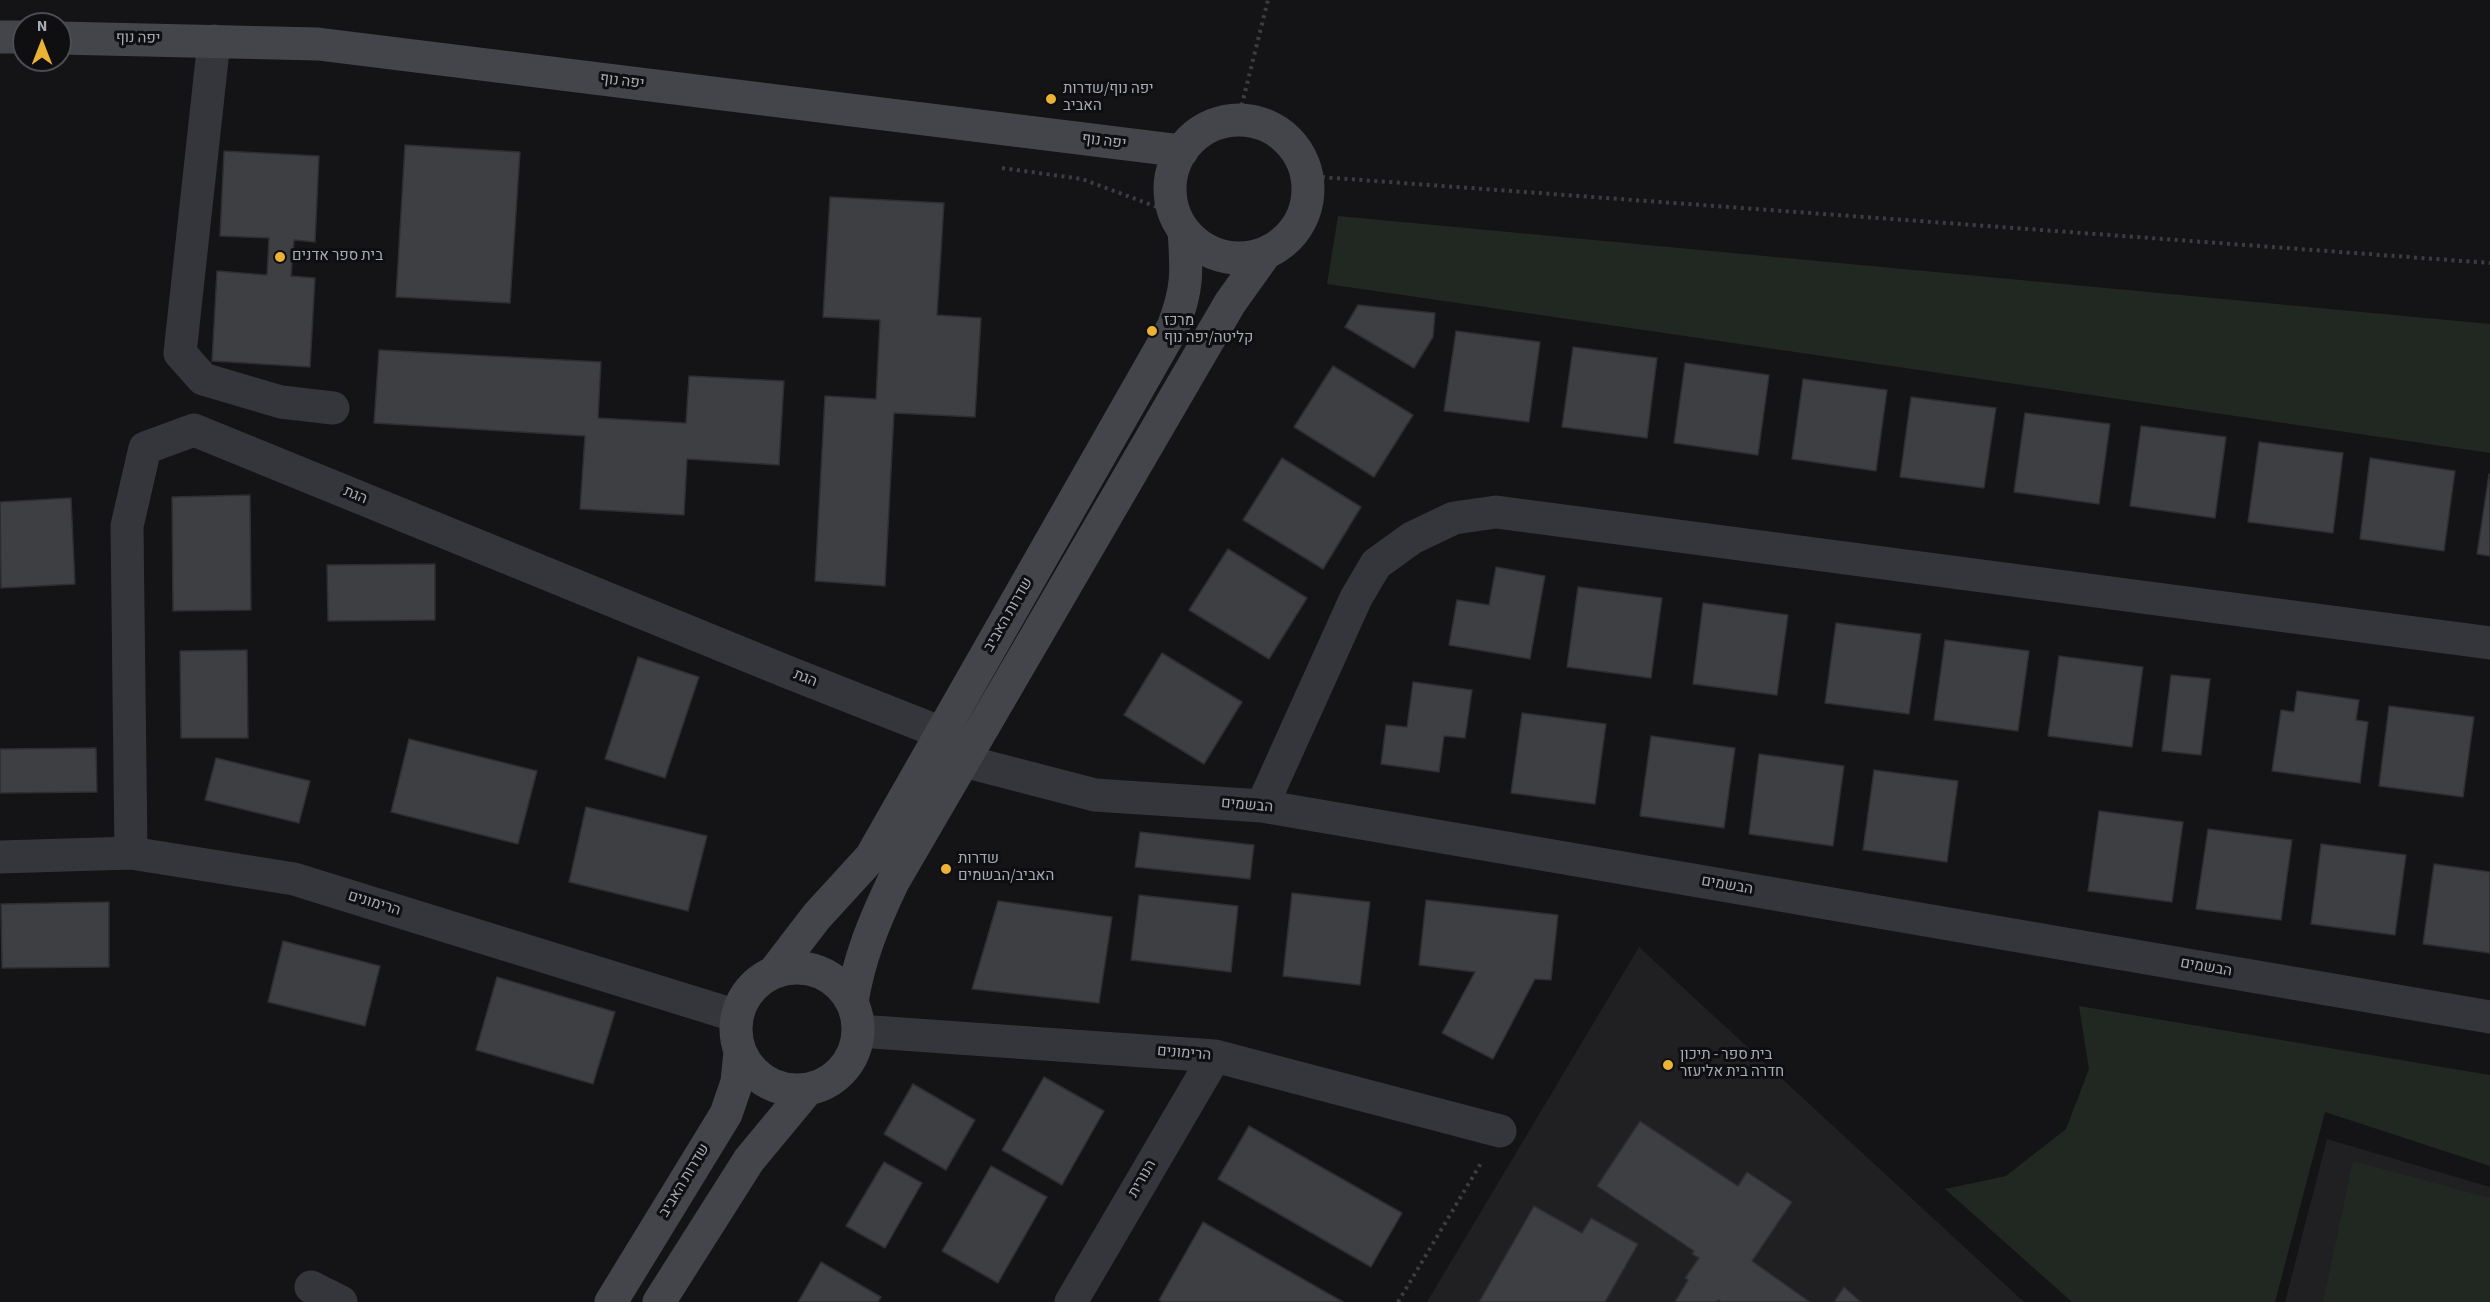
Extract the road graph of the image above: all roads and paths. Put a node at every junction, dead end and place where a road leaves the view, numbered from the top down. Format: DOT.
graph roads {
  1 [pos="1268,0"];
  2 [pos="72,38"];
  3 [pos="214,41"];
  4 [pos="1238,120"];
  5 [pos="1182,151"];
  6 [pos="1000,168"];
  7 [pos="1307,176"];
  8 [pos="1179,222"];
  9 [pos="1265,254"];
  10 [pos="2490,262"];
  11 [pos="333,408"];
  12 [pos="2490,643"];
  13 [pos="942,732"];
  14 [pos="964,760"];
  15 [pos="1262,806"];
  16 [pos="131,853"];
  17 [pos="0,857"];
  18 [pos="774,972"];
  19 [pos="737,1016"];
  20 [pos="855,1016"];
  21 [pos="2490,1017"];
  22 [pos="740,1052"];
  23 [pos="1215,1056"];
  24 [pos="807,1090"];
  25 [pos="1500,1131"];
  26 [pos="311,1287"];
  27 [pos="341,1302"];
  28 [pos="611,1302"];
  29 [pos="659,1302"];
  30 [pos="1071,1302"];
  31 [pos="1398,1302"];
  1 -- 4 [label="path"];
  2 -- 3 [label="street, יפה נוף"];
  3 -- 5 [label="street, יפה נוף"];
  3 -- 11 [label="street"];
  4 -- 5 [label="street"];
  4 -- 7 [label="street"];
  5 -- 8 [label="street"];
  6 -- 8 [label="path"];
  7 -- 9 [label="street"];
  7 -- 10 [label="path"];
  8 -- 9 [label="street"];
  8 -- 13 [label="street, שדרות האביב"];
  9 -- 14 [label="street"];
  12 -- 15 [label="street"];
  13 -- 16 [label="street, הגת"];
  13 -- 18 [label="street, שדרות האביב"];
  14 -- 15 [label="street, הבשמים"];
  14 -- 20 [label="street"];
  15 -- 21 [label="street, הבשמים"];
  16 -- 17 [label="street, הרימונים"];
  16 -- 19 [label="street, הרימונים"];
  18 -- 19 [label="street"];
  18 -- 20 [label="street"];
  19 -- 22 [label="street"];
  20 -- 23 [label="street, הרימונים"];
  20 -- 24 [label="street"];
  22 -- 24 [label="street"];
  22 -- 28 [label="street, שדרות האביב"];
  23 -- 25 [label="street, הרימונים"];
  23 -- 30 [label="street, הנורית"];
  24 -- 29 [label="street"];
  25 -- 31 [label="path"];
  26 -- 27 [label="street"];
}
